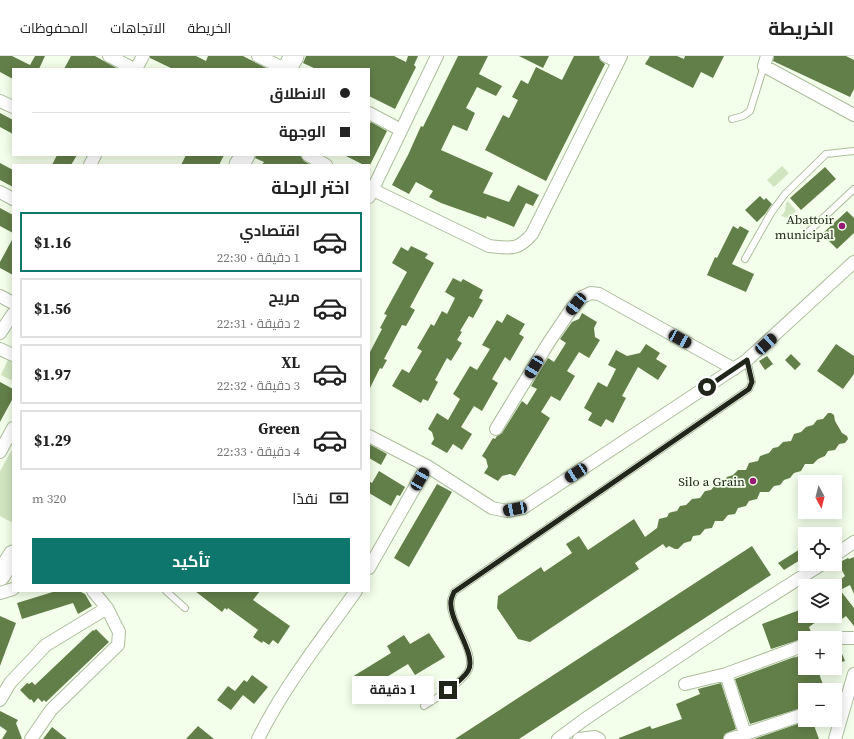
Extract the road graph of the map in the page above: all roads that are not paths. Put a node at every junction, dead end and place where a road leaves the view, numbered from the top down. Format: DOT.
graph roads {
  1 [pos="109,56"];
  2 [pos="143,56"];
  3 [pos="258,56"];
  4 [pos="294,56"];
  5 [pos="437,56"];
  6 [pos="606,56"];
  7 [pos="620,59"];
  8 [pos="766,61"];
  9 [pos="133,68"];
  10 [pos="136,68"];
  11 [pos="284,68"];
  12 [pos="287,68"];
  13 [pos="0,101"];
  14 [pos="12,107"];
  15 [pos="370,114"];
  16 [pos="854,114"];
  17 [pos="732,119"];
  18 [pos="401,130"];
  19 [pos="854,151"];
  20 [pos="310,156"];
  21 [pos="324,164"];
  22 [pos="854,189"];
  23 [pos="0,192"];
  24 [pos="370,192"];
  25 [pos="12,198"];
  26 [pos="805,235"];
  27 [pos="745,259"];
  28 [pos="854,262"];
  29 [pos="0,296"];
  30 [pos="12,302"];
  31 [pos="12,315"];
  32 [pos="0,333"];
  33 [pos="0,348"];
  34 [pos="12,354"];
  35 [pos="747,360"];
  36 [pos="734,369"];
  37 [pos="496,428"];
  38 [pos="12,430"];
  39 [pos="370,437"];
  40 [pos="0,452"];
  41 [pos="427,466"];
  42 [pos="854,542"];
  43 [pos="842,550"];
  44 [pos="12,557"];
  45 [pos="370,566"];
  46 [pos="811,571"];
  47 [pos="0,576"];
  48 [pos="12,589"];
  49 [pos="94,592"];
  50 [pos="167,592"];
  51 [pos="355,592"];
  52 [pos="0,593"];
  53 [pos="107,608"];
  54 [pos="185,608"];
  55 [pos="842,638"];
  56 [pos="854,638"];
  57 [pos="798,648"];
  58 [pos="726,674"];
  59 [pos="854,674"];
  60 [pos="685,684"];
  61 [pos="842,699"];
  62 [pos="0,700"];
  63 [pos="424,706"];
  64 [pos="798,716"];
  65 [pos="837,727"];
  66 [pos="745,734"];
  67 [pos="561,738"];
  68 [pos="31,739"];
  69 [pos="258,739"];
  70 [pos="579,739"];
  71 [pos="599,739"];
  72 [pos="730,739"];
  73 [pos="835,739"];
  1 -- 9 [label="street"];
  2 -- 10 [label="street"];
  3 -- 11 [label="street"];
  4 -- 12 [label="main road"];
  5 -- 18 [label="street"];
  6 -- 7 [label="street"];
  7 -- 24 [label="street"];
  8 -- 16 [label="street"];
  8 -- 17 [label="lane"];
  13 -- 14 [label="street"];
  15 -- 18 [label="street"];
  18 -- 24 [label="street"];
  19 -- 27 [label="lane"];
  20 -- 21 [label="street"];
  22 -- 26 [label="lane"];
  23 -- 25 [label="street"];
  28 -- 35 [label="street"];
  29 -- 30 [label="street"];
  31 -- 32 [label="street"];
  33 -- 34 [label="street"];
  35 -- 36 [label="street"];
  35 -- 63 [label="lane"];
  36 -- 37 [label="street"];
  36 -- 41 [label="street"];
  38 -- 40 [label="street"];
  39 -- 41 [label="street"];
  41 -- 45 [label="street"];
  42 -- 43 [label="street"];
  44 -- 47 [label="main road"];
  46 -- 67 [label="street"];
  48 -- 52 [label="street"];
  49 -- 53 [label="street"];
  50 -- 54 [label="lane"];
  51 -- 69 [label="street"];
  53 -- 62 [label="street"];
  53 -- 68 [label="street"];
  55 -- 56 [label="street"];
  57 -- 58 [label="street"];
  58 -- 60 [label="street"];
  58 -- 66 [label="street"];
  59 -- 61 [label="street"];
  64 -- 66 [label="street"];
  65 -- 73 [label="street"];
  66 -- 72 [label="street"];
  70 -- 71 [label="street"];
}
